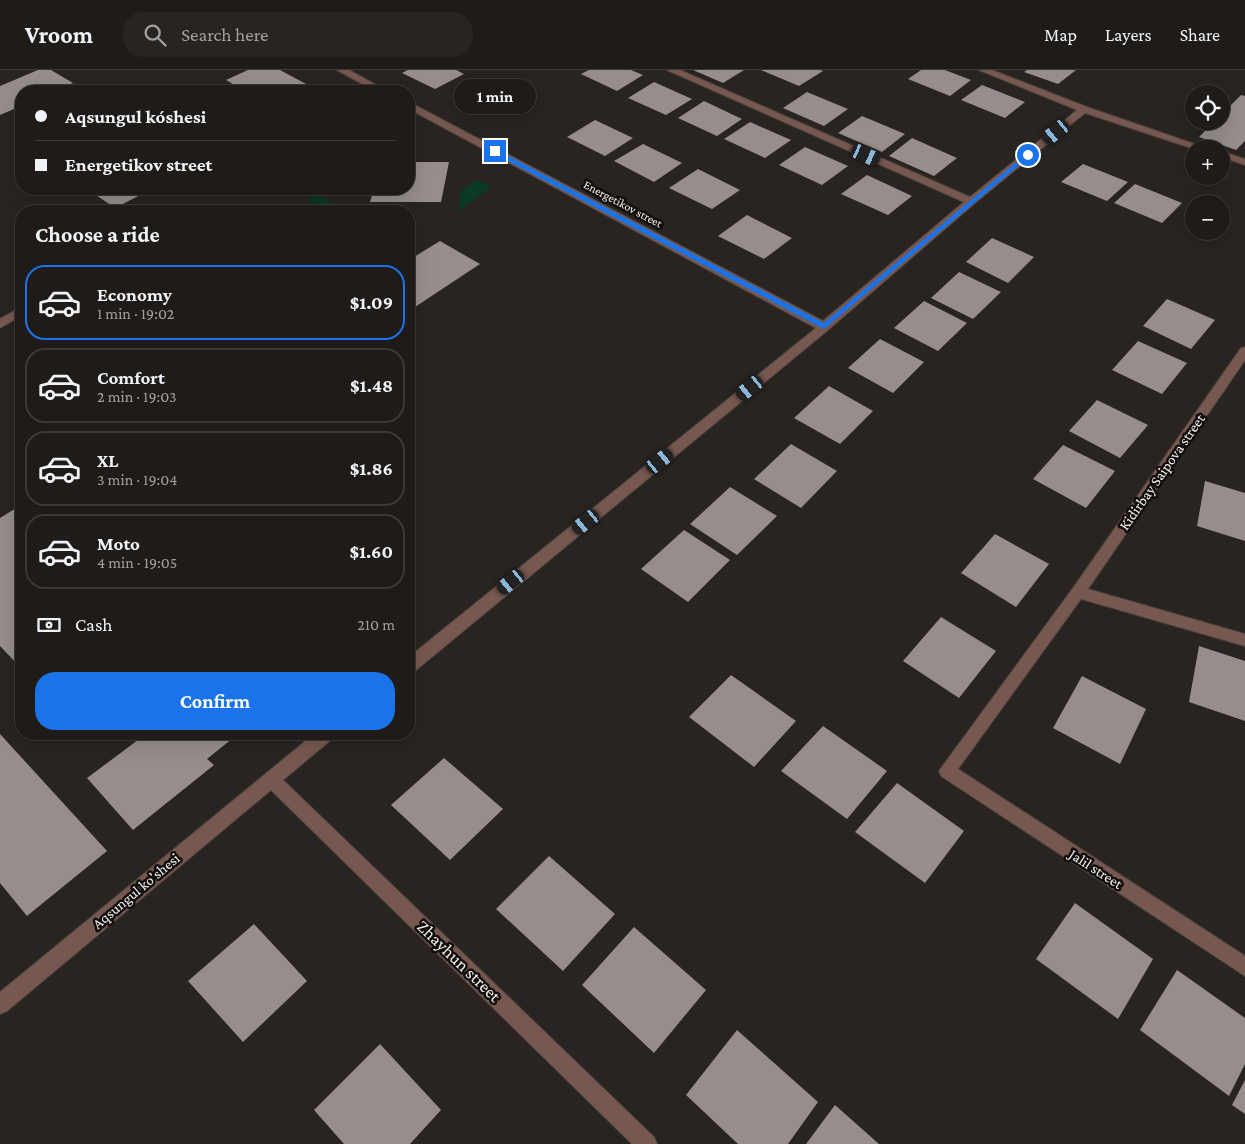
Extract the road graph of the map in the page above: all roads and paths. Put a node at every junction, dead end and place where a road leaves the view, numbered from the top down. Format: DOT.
graph roads {
  1 [pos="342,70"];
  2 [pos="672,70"];
  3 [pos="989,71"];
  4 [pos="371,85"];
  5 [pos="415,108"];
  6 [pos="1084,109"];
  7 [pos="1185,143"];
  8 [pos="1230,157"];
  9 [pos="1245,162"];
  10 [pos="971,201"];
  11 [pos="15,315"];
  12 [pos="0,324"];
  13 [pos="824,326"];
  14 [pos="1245,351"];
  15 [pos="1078,592"];
  16 [pos="1245,640"];
  17 [pos="415,661"];
  18 [pos="319,740"];
  19 [pos="947,771"];
  20 [pos="271,779"];
  21 [pos="1245,966"];
  22 [pos="0,1004"];
  23 [pos="647,1144"];
  1 -- 4 [label="street"];
  2 -- 10 [label="street"];
  3 -- 6 [label="street"];
  5 -- 13 [label="street, Energetikov street"];
  6 -- 7 [label="street"];
  6 -- 10 [label="street"];
  8 -- 9 [label="street"];
  10 -- 13 [label="street"];
  11 -- 12 [label="street"];
  13 -- 17 [label="street"];
  14 -- 15 [label="street, Kidirbay Saipova street"];
  15 -- 16 [label="street"];
  15 -- 19 [label="street, Kidirbay Saipova street"];
  18 -- 20 [label="street, Aqsungul ko'shesi"];
  19 -- 21 [label="street, Jalil street"];
  20 -- 22 [label="street, Aqsungul ko'shesi"];
  20 -- 23 [label="street, Zhayhun street"];
}
